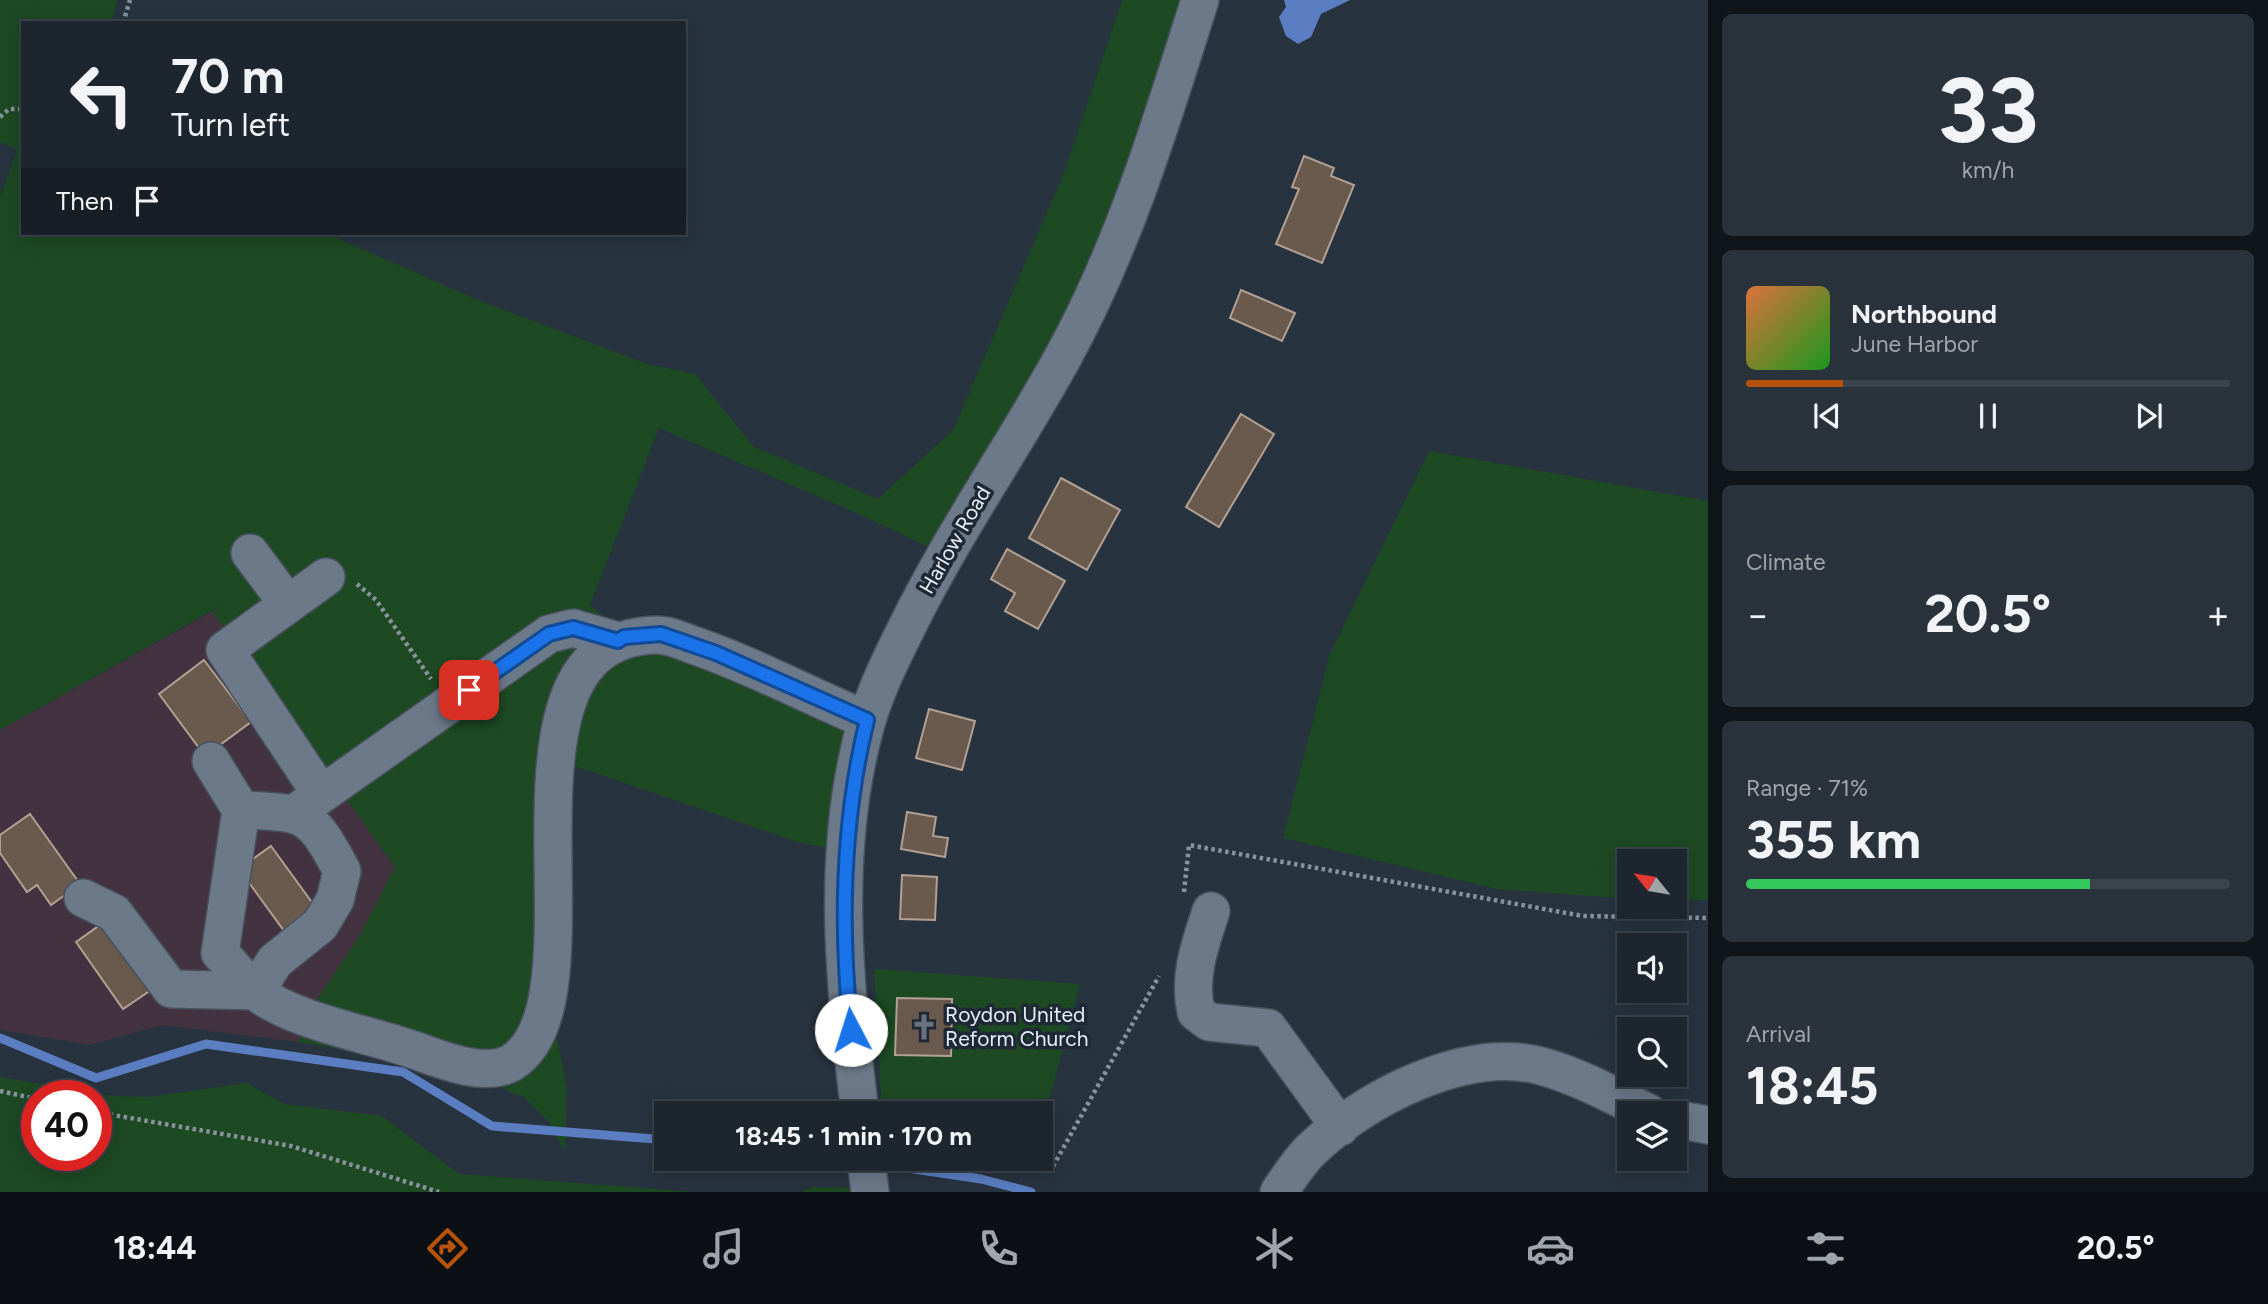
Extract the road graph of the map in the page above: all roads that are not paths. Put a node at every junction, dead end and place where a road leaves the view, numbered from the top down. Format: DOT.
graph roads {
  1 [pos="1200,0"];
  2 [pos="250,553"];
  3 [pos="326,578"];
  4 [pos="288,604"];
  5 [pos="618,641"];
  6 [pos="867,720"];
  7 [pos="211,761"];
  8 [pos="308,803"];
  9 [pos="241,810"];
  10 [pos="83,898"];
  11 [pos="1198,903"];
  12 [pos="256,991"];
  13 [pos="859,1101"];
  14 [pos="1622,1101"];
  15 [pos="1687,1121"];
  16 [pos="1708,1125"];
  17 [pos="1340,1127"];
  18 [pos="868,1171"];
  19 [pos="870,1192"];
  20 [pos="1279,1192"];
  1 -- 6 [label="street, Harlow Road"];
  2 -- 4 [label="street"];
  3 -- 4 [label="street"];
  4 -- 8 [label="street"];
  5 -- 6 [label="street"];
  5 -- 8 [label="street"];
  5 -- 12 [label="street"];
  6 -- 13 [label="street, Harlow Road"];
  7 -- 9 [label="street"];
  8 -- 9 [label="street"];
  8 -- 12 [label="street"];
  9 -- 12 [label="street"];
  10 -- 12 [label="street"];
  11 -- 17 [label="street"];
  14 -- 17 [label="street"];
  15 -- 16 [label="street"];
  17 -- 20 [label="street"];
  18 -- 19 [label="street"];
}
